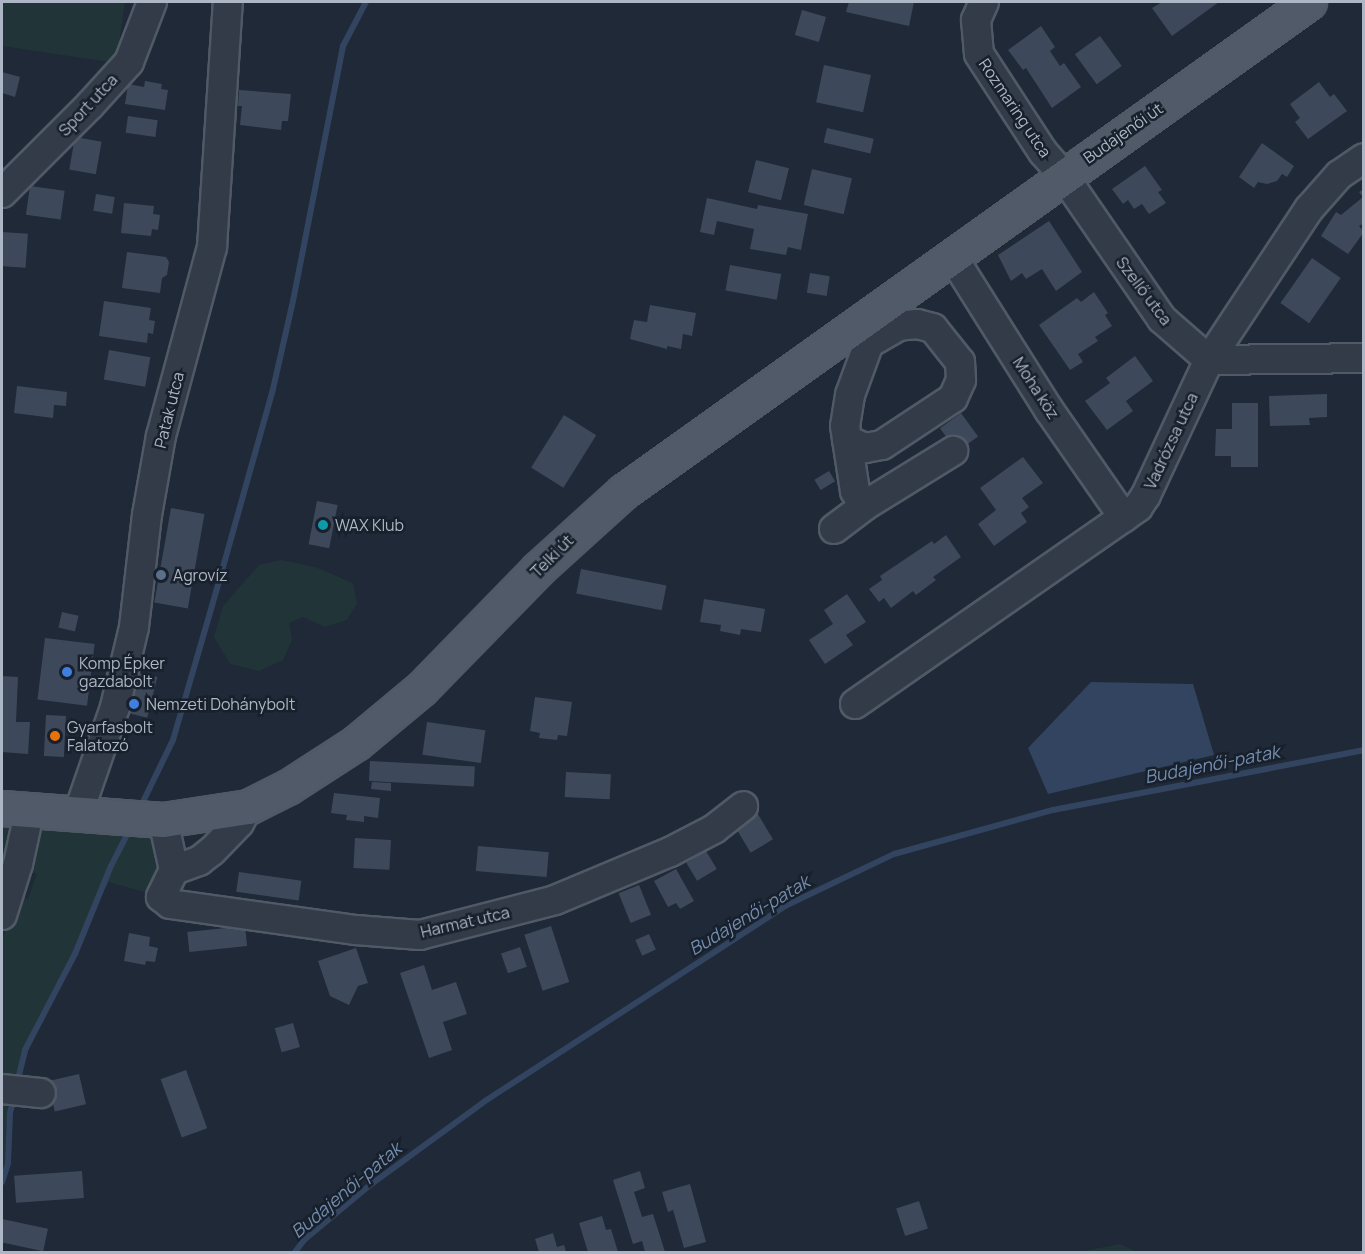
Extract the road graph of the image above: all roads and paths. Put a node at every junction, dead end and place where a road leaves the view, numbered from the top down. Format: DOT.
graph roads {
  1 [pos="152,2"];
  2 [pos="228,2"];
  3 [pos="984,2"];
  4 [pos="1309,2"];
  5 [pos="1364,158"];
  6 [pos="1063,175"];
  7 [pos="2,193"];
  8 [pos="945,261"];
  9 [pos="864,333"];
  10 [pos="1364,358"];
  11 [pos="1209,360"];
  12 [pos="847,440"];
  13 [pos="952,451"];
  14 [pos="864,506"];
  15 [pos="1124,518"];
  16 [pos="834,529"];
  17 [pos="855,704"];
  18 [pos="743,806"];
  19 [pos="248,807"];
  20 [pos="16,809"];
  21 [pos="78,814"];
  22 [pos="144,820"];
  23 [pos="174,870"];
  24 [pos="3,906"];
  1 -- 7 [label="street, Sport utca"];
  2 -- 21 [label="street, Patak utca"];
  3 -- 6 [label="street, Rozmaring utca"];
  4 -- 6 [label="main road, Budajenői út"];
  5 -- 11 [label="street, Vadrózsa utca"];
  6 -- 8 [label="main road, Budajenői út"];
  6 -- 11 [label="street, Szellő utca"];
  8 -- 9 [label="main road, Telki út"];
  8 -- 15 [label="street, Moha köz"];
  9 -- 12 [label="street"];
  9 -- 12 [label="street"];
  9 -- 19 [label="main road, Telki út"];
  10 -- 11 [label="street"];
  11 -- 15 [label="street, Vadrózsa utca"];
  12 -- 14 [label="street"];
  13 -- 14 [label="street"];
  14 -- 16 [label="street"];
  15 -- 17 [label="street, Vadrózsa utca"];
  18 -- 23 [label="street, Harmat utca"];
  19 -- 22 [label="main road, Telki út"];
  19 -- 23 [label="street"];
  20 -- 21 [label="main road, Telki út"];
  20 -- 24 [label="street"];
  21 -- 22 [label="main road, Telki út"];
  22 -- 23 [label="street"];
}
